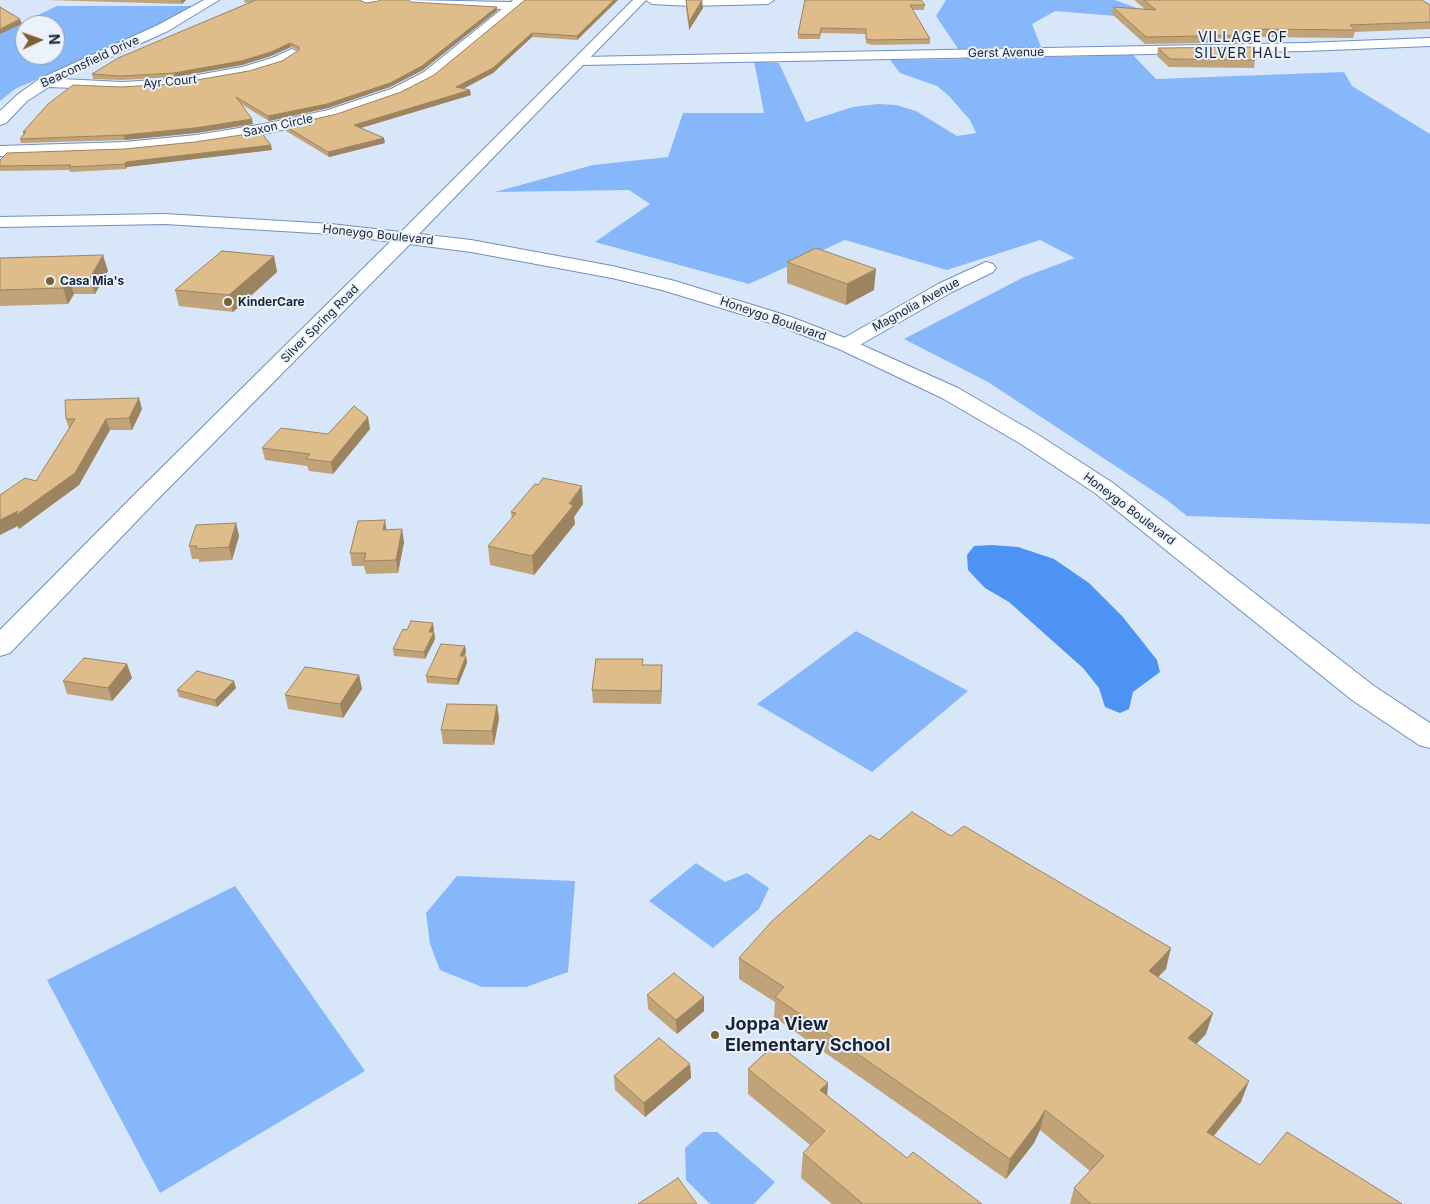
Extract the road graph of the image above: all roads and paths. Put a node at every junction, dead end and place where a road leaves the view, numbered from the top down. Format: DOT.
graph roads {
  1 [pos="213,0"];
  2 [pos="412,0"];
  3 [pos="640,0"];
  4 [pos="652,0"];
  5 [pos="768,0"];
  6 [pos="518,3"];
  7 [pos="1430,42"];
  8 [pos="292,53"];
  9 [pos="581,61"];
  10 [pos="44,82"];
  11 [pos="0,119"];
  12 [pos="0,151"];
  13 [pos="0,222"];
  14 [pos="405,238"];
  15 [pos="986,268"];
  16 [pos="846,344"];
  17 [pos="0,647"];
  18 [pos="1430,738"];
  1 -- 10 [label="street, Beaconsfield Drive"];
  2 -- 6 [label="street"];
  3 -- 9 [label="street, Silver Spring Road"];
  4 -- 5 [label="street"];
  6 -- 12 [label="street, Saxon Circle"];
  7 -- 9 [label="street, Gerst Avenue"];
  8 -- 10 [label="street, Ayr Court"];
  9 -- 14 [label="street, Silver Spring Road"];
  10 -- 11 [label="street, Beaconsfield Drive"];
  13 -- 14 [label="street, Honeygo Boulevard"];
  14 -- 16 [label="street, Honeygo Boulevard"];
  14 -- 17 [label="street, Silver Spring Road"];
  15 -- 16 [label="street, Magnolia Avenue"];
  16 -- 18 [label="street, Honeygo Boulevard"];
}
